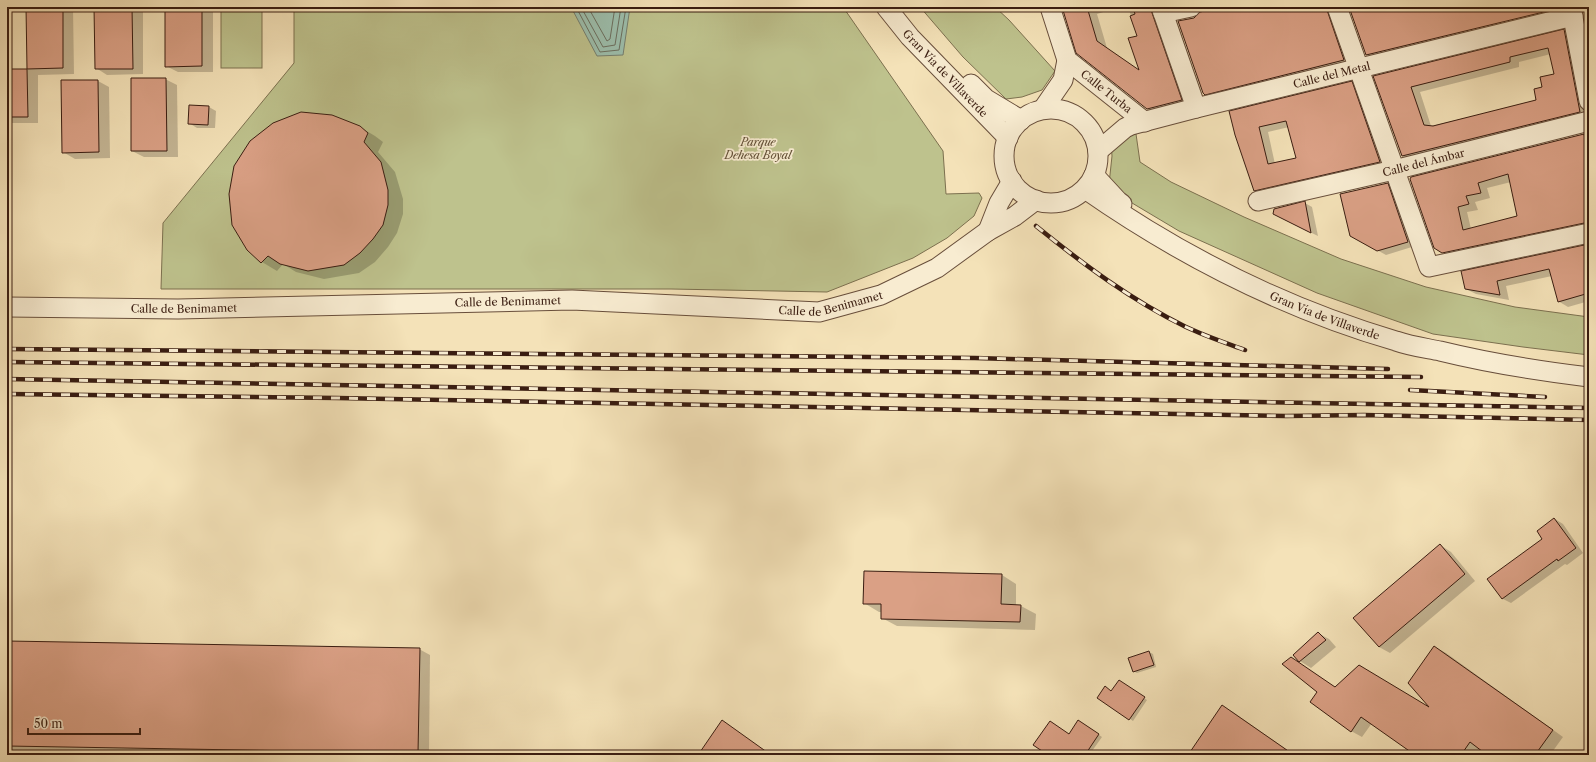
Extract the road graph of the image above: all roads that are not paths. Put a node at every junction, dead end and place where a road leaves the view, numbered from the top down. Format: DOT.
graph roads {
  1 [pos="886,7"];
  2 [pos="899,7"];
  3 [pos="1050,7"];
  4 [pos="1191,7"];
  5 [pos="1337,7"];
  6 [pos="1162,10"];
  7 [pos="1572,12"];
  8 [pos="1067,60"];
  9 [pos="1358,69"];
  10 [pos="1586,69"];
  11 [pos="1589,101"];
  12 [pos="1196,108"];
  13 [pos="1043,109"];
  14 [pos="1021,120"];
  15 [pos="1589,121"];
  16 [pos="1145,122"];
  17 [pos="1008,138"];
  18 [pos="1098,151"];
  19 [pos="1394,170"];
  20 [pos="1012,182"];
  21 [pos="1090,182"];
  22 [pos="1036,200"];
  23 [pos="1258,201"];
  24 [pos="988,231"];
  25 [pos="1589,233"];
  26 [pos="7,307"];
  27 [pos="1589,368"];
  28 [pos="1589,377"];
  1 -- 17 [label="street, Gran Vía de Villaverde"];
  2 -- 14 [label="street, Gran Vía de Villaverde"];
  3 -- 8 [label="street, Calle Turba"];
  4 -- 6 [label="street"];
  5 -- 9 [label="street"];
  6 -- 12 [label="street"];
  7 -- 9 [label="street, Calle del Metal"];
  7 -- 10 [label="street"];
  8 -- 13 [label="street, Calle Turba"];
  8 -- 16 [label="street, Calle Turba"];
  9 -- 12 [label="street, Calle del Metal"];
  9 -- 19 [label="street"];
  10 -- 11 [label="street"];
  12 -- 16 [label="street, Calle del Metal"];
  13 -- 14 [label="street"];
  13 -- 18 [label="street"];
  14 -- 17 [label="street"];
  15 -- 19 [label="street, Calle del Ámbar"];
  16 -- 18 [label="street, Calle del Metal"];
  17 -- 20 [label="street"];
  18 -- 21 [label="street"];
  19 -- 23 [label="street, Calle del Ámbar"];
  19 -- 25 [label="street"];
  20 -- 22 [label="street"];
  20 -- 24 [label="street"];
  21 -- 22 [label="street"];
  21 -- 27 [label="street, Gran Vía de Villaverde"];
  21 -- 28 [label="street, Gran Vía de Villaverde"];
  22 -- 24 [label="street, Calle de Benimamet"];
  24 -- 26 [label="street, Calle de Benimamet"];
}
